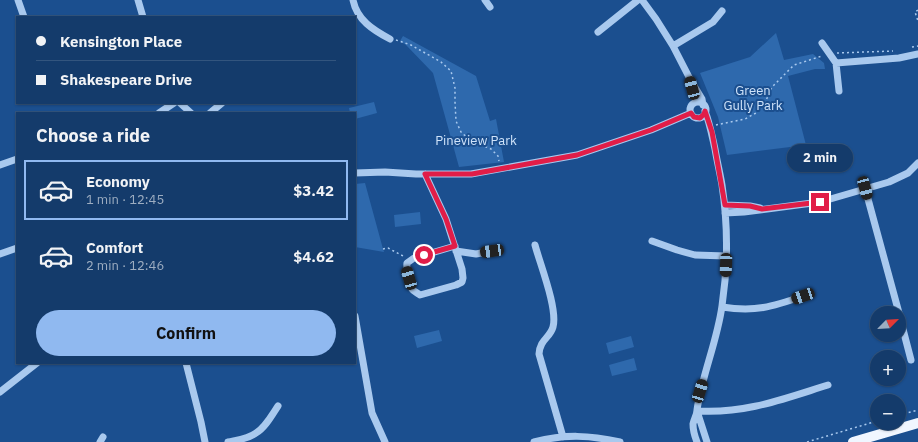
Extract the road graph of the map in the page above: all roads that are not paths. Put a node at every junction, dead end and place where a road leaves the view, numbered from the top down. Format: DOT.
graph roads {
  1 [pos="18,0"];
  2 [pos="138,0"];
  3 [pos="353,0"];
  4 [pos="484,0"];
  5 [pos="638,0"];
  6 [pos="642,0"];
  7 [pos="490,7"];
  8 [pos="722,11"];
  9 [pos="24,16"];
  10 [pos="143,16"];
  11 [pos="598,32"];
  12 [pos="390,39"];
  13 [pos="822,43"];
  14 [pos="673,46"];
  15 [pos="918,54"];
  16 [pos="836,63"];
  17 [pos="690,79"];
  18 [pos="839,91"];
  19 [pos="694,103"];
  20 [pos="172,104"];
  21 [pos="181,104"];
  22 [pos="221,104"];
  23 [pos="704,108"];
  24 [pos="160,112"];
  25 [pos="190,112"];
  26 [pos="211,112"];
  27 [pos="691,113"];
  28 [pos="700,118"];
  29 [pos="715,150"];
  30 [pos="16,159"];
  31 [pos="918,163"];
  32 [pos="0,165"];
  33 [pos="356,173"];
  34 [pos="425,174"];
  35 [pos="865,188"];
  36 [pos="725,209"];
  37 [pos="652,241"];
  38 [pos="534,246"];
  39 [pos="16,248"];
  40 [pos="456,249"];
  41 [pos="492,251"];
  42 [pos="0,254"];
  43 [pos="726,256"];
  44 [pos="803,296"];
  45 [pos="897,306"];
  46 [pos="722,307"];
  47 [pos="356,318"];
  48 [pos="906,341"];
  49 [pos="911,360"];
  50 [pos="36,364"];
  51 [pos="186,364"];
  52 [pos="828,385"];
  53 [pos="0,392"];
  54 [pos="278,406"];
  55 [pos="697,411"];
  56 [pos="918,423"];
  57 [pos="563,437"];
  58 [pos="205,442"];
  59 [pos="228,442"];
  60 [pos="385,442"];
  61 [pos="534,442"];
  62 [pos="620,442"];
  63 [pos="697,442"];
  64 [pos="707,442"];
  65 [pos="853,442"];
  1 -- 9 [label="street"];
  2 -- 10 [label="street"];
  3 -- 12 [label="street"];
  4 -- 7 [label="street"];
  5 -- 11 [label="street"];
  6 -- 14 [label="street"];
  8 -- 14 [label="street"];
  13 -- 16 [label="street"];
  14 -- 17 [label="street"];
  15 -- 16 [label="street"];
  16 -- 18 [label="street"];
  17 -- 19 [label="street"];
  17 -- 23 [label="street"];
  19 -- 23 [label="street"];
  19 -- 27 [label="street"];
  20 -- 24 [label="street"];
  21 -- 25 [label="street"];
  22 -- 26 [label="street"];
  23 -- 28 [label="street"];
  23 -- 29 [label="street"];
  27 -- 28 [label="street"];
  27 -- 34 [label="street"];
  28 -- 29 [label="street"];
  29 -- 36 [label="street"];
  30 -- 32 [label="street"];
  31 -- 35 [label="street"];
  33 -- 34 [label="street"];
  34 -- 40 [label="street"];
  35 -- 36 [label="street"];
  35 -- 45 [label="street"];
  36 -- 43 [label="street"];
  37 -- 43 [label="street"];
  38 -- 57 [label="street"];
  39 -- 42 [label="street"];
  40 -- 40 [label="street"];
  40 -- 41 [label="street"];
  43 -- 46 [label="street"];
  44 -- 46 [label="street"];
  46 -- 55 [label="street"];
  47 -- 60 [label="street"];
  48 -- 49 [label="street"];
  50 -- 53 [label="street"];
  51 -- 58 [label="street"];
  52 -- 55 [label="street"];
  54 -- 59 [label="street"];
  55 -- 63 [label="street"];
  55 -- 64 [label="street"];
  56 -- 65 [label="main road"];
  57 -- 61 [label="street"];
  57 -- 62 [label="street"];
}
